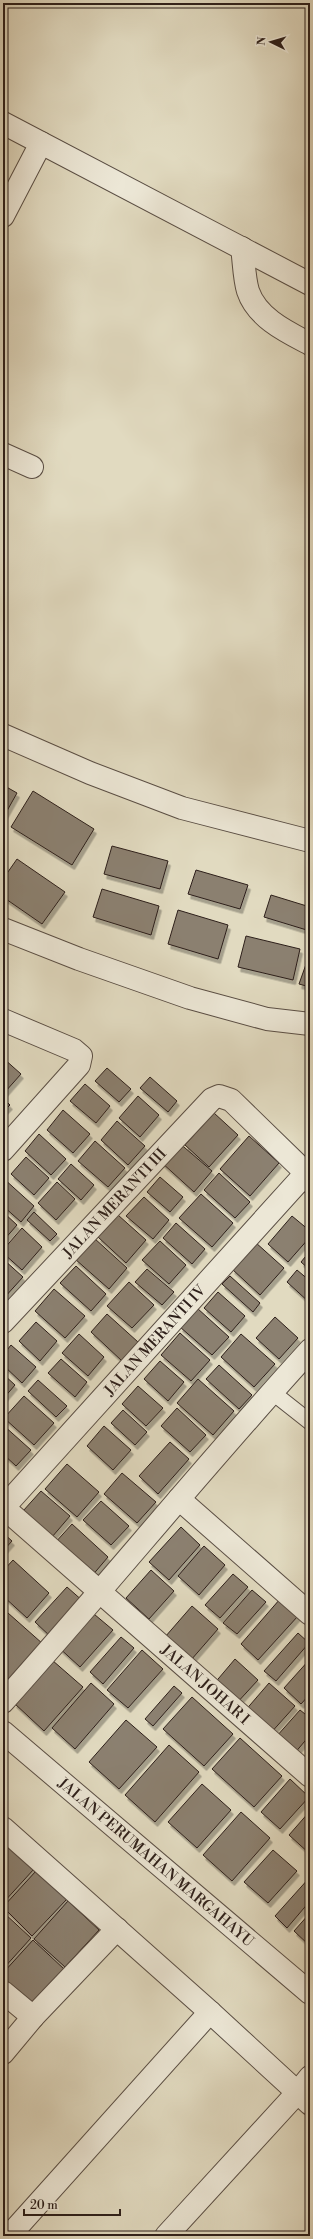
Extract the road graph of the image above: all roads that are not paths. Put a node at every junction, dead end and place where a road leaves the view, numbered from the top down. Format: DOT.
graph roads {
  1 [pos="3,123"];
  2 [pos="42,144"];
  3 [pos="3,216"];
  4 [pos="242,248"];
  5 [pos="310,284"];
  6 [pos="310,344"];
  7 [pos="3,454"];
  8 [pos="32,467"];
  9 [pos="3,735"];
  10 [pos="310,841"];
  11 [pos="3,929"];
  12 [pos="3,1020"];
  13 [pos="310,1024"];
  14 [pos="3,1150"];
  15 [pos="308,1178"];
  16 [pos="3,1322"];
  17 [pos="310,1350"];
  18 [pos="272,1392"];
  19 [pos="310,1422"];
  20 [pos="179,1499"];
  21 [pos="4,1507"];
  22 [pos="100,1593"];
  23 [pos="310,1614"];
  24 [pos="3,1702"];
  25 [pos="3,1732"];
  26 [pos="310,1776"];
  27 [pos="3,1828"];
  28 [pos="117,1929"];
  29 [pos="3,1992"];
  30 [pos="310,1993"];
  31 [pos="210,2012"];
  32 [pos="33,2017"];
  33 [pos="3,2052"];
  34 [pos="306,2092"];
  35 [pos="9,2236"];
  36 [pos="166,2236"];
  1 -- 2 [label="street"];
  2 -- 3 [label="street"];
  2 -- 4 [label="street"];
  4 -- 5 [label="street"];
  4 -- 6 [label="street"];
  7 -- 8 [label="street"];
  9 -- 10 [label="street"];
  11 -- 13 [label="street"];
  12 -- 14 [label="street"];
  15 -- 16 [label="street, JALAN MERANTI III"];
  15 -- 21 [label="street, JALAN MERANTI IV"];
  17 -- 18 [label="street"];
  18 -- 19 [label="lane"];
  18 -- 20 [label="street"];
  20 -- 22 [label="street"];
  20 -- 23 [label="street"];
  21 -- 22 [label="street, JALAN JOHAR I"];
  22 -- 24 [label="street"];
  22 -- 26 [label="street, JALAN JOHAR I"];
  25 -- 30 [label="street, JALAN PERUMAHAN MARGAHAYU"];
  27 -- 28 [label="street"];
  28 -- 31 [label="street"];
  28 -- 32 [label="street"];
  29 -- 32 [label="street"];
  31 -- 34 [label="street"];
  31 -- 35 [label="street"];
  32 -- 33 [label="street"];
  34 -- 36 [label="street"];
}
